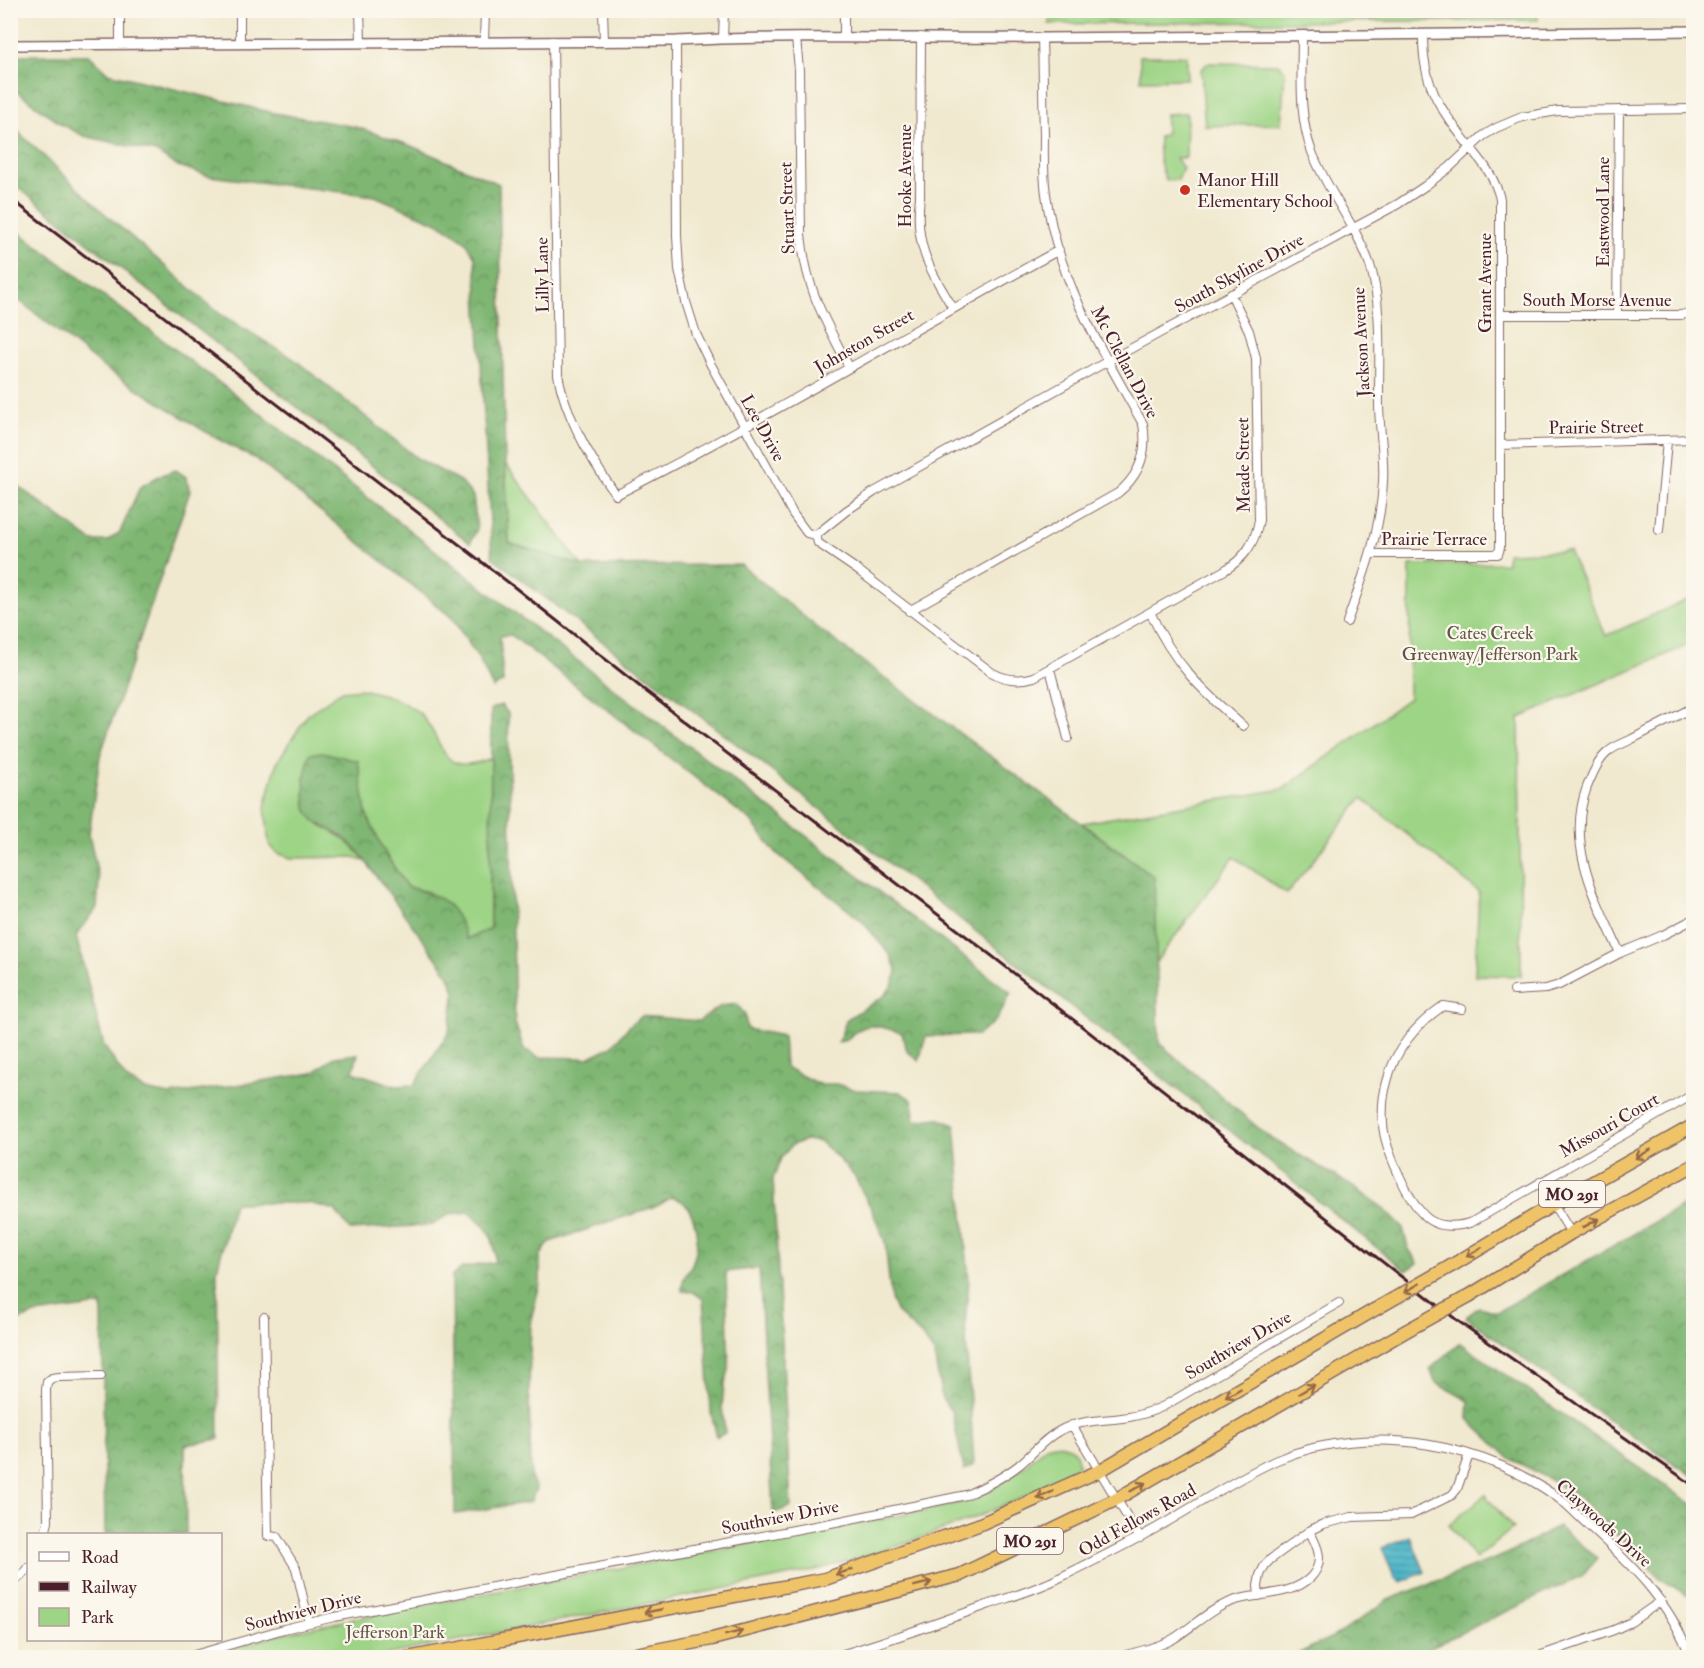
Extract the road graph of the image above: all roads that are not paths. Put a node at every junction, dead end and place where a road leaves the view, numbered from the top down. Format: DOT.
graph roads {
  1 [pos="120,10"];
  2 [pos="240,10"];
  3 [pos="360,10"];
  4 [pos="485,10"];
  5 [pos="603,10"];
  6 [pos="724,10"];
  7 [pos="844,10"];
  8 [pos="1694,31"];
  9 [pos="1423,34"];
  10 [pos="1302,35"];
  11 [pos="921,37"];
  12 [pos="796,38"];
  13 [pos="844,38"];
  14 [pos="1042,38"];
  15 [pos="723,39"];
  16 [pos="484,41"];
  17 [pos="554,41"];
  18 [pos="604,41"];
  19 [pos="676,41"];
  20 [pos="361,42"];
  21 [pos="240,43"];
  22 [pos="120,44"];
  23 [pos="10,45"];
  24 [pos="1694,109"];
  25 [pos="1619,110"];
  26 [pos="1471,148"];
  27 [pos="1352,228"];
  28 [pos="1059,250"];
  29 [pos="1231,294"];
  30 [pos="953,308"];
  31 [pos="1694,312"];
  32 [pos="1500,315"];
  33 [pos="1617,315"];
  34 [pos="1108,361"];
  35 [pos="849,367"];
  36 [pos="744,426"];
  37 [pos="1694,439"];
  38 [pos="1667,441"];
  39 [pos="1500,444"];
  40 [pos="616,495"];
  41 [pos="1659,530"];
  42 [pos="816,534"];
  43 [pos="1371,554"];
  44 [pos="1498,554"];
  45 [pos="909,611"];
  46 [pos="1150,612"];
  47 [pos="1347,622"];
  48 [pos="1050,669"];
  49 [pos="1694,707"];
  50 [pos="1243,726"];
  51 [pos="1068,738"];
  52 [pos="1694,919"];
  53 [pos="1620,953"];
  54 [pos="1514,991"];
  55 [pos="1462,1009"];
  56 [pos="1694,1094"];
  57 [pos="1694,1125"];
  58 [pos="1694,1165"];
  59 [pos="1540,1182"];
  60 [pos="1554,1204"];
  61 [pos="1571,1233"];
  62 [pos="1339,1304"];
  63 [pos="264,1317"];
  64 [pos="101,1376"];
  65 [pos="1072,1425"];
  66 [pos="1353,1442"];
  67 [pos="1469,1455"];
  68 [pos="1099,1471"];
  69 [pos="1115,1500"];
  70 [pos="1309,1531"];
  71 [pos="45,1533"];
  72 [pos="1140,1538"];
  73 [pos="27,1570"];
  74 [pos="10,1584"];
  75 [pos="1259,1596"];
  76 [pos="1661,1601"];
  77 [pos="309,1623"];
  78 [pos="184,1658"];
  79 [pos="407,1658"];
  80 [pos="615,1658"];
  81 [pos="830,1658"];
  82 [pos="1116,1658"];
  83 [pos="1533,1658"];
  84 [pos="1691,1658"];
  1 -- 22 [label="street"];
  2 -- 21 [label="street"];
  3 -- 20 [label="street"];
  4 -- 16 [label="street"];
  5 -- 18 [label="street"];
  6 -- 15 [label="street"];
  7 -- 13 [label="street"];
  8 -- 9 [label="street"];
  9 -- 10 [label="street"];
  9 -- 26 [label="street, Grant Avenue"];
  10 -- 14 [label="street"];
  10 -- 27 [label="street, Jackson Avenue"];
  11 -- 13 [label="street"];
  11 -- 14 [label="street"];
  11 -- 30 [label="street, Hooke Avenue"];
  12 -- 13 [label="street"];
  12 -- 15 [label="street"];
  12 -- 35 [label="street, Stuart Street"];
  14 -- 28 [label="street, Mc Clellan Drive"];
  15 -- 19 [label="street"];
  16 -- 17 [label="street"];
  16 -- 20 [label="street"];
  17 -- 18 [label="street"];
  17 -- 40 [label="street, Lilly Lane"];
  18 -- 19 [label="street"];
  19 -- 36 [label="street, Lee Drive"];
  20 -- 21 [label="street"];
  21 -- 22 [label="street"];
  22 -- 23 [label="street"];
  24 -- 25 [label="street, South Skyline Drive"];
  25 -- 26 [label="street, South Skyline Drive"];
  25 -- 33 [label="street, Eastwood Lane"];
  26 -- 27 [label="street, South Skyline Drive"];
  26 -- 32 [label="street, Grant Avenue"];
  27 -- 29 [label="street, South Skyline Drive"];
  27 -- 43 [label="street, Jackson Avenue"];
  28 -- 30 [label="street, Johnston Street"];
  28 -- 34 [label="street, Mc Clellan Drive"];
  29 -- 34 [label="street, South Skyline Drive"];
  29 -- 46 [label="street, Meade Street"];
  30 -- 35 [label="street, Johnston Street"];
  31 -- 33 [label="street, South Morse Avenue"];
  32 -- 33 [label="street, South Morse Avenue"];
  32 -- 39 [label="street, Grant Avenue"];
  34 -- 42 [label="street, South Skyline Drive"];
  34 -- 45 [label="street, Mc Clellan Drive"];
  35 -- 36 [label="street, Johnston Street"];
  36 -- 40 [label="street, Johnston Street"];
  36 -- 42 [label="street, Lee Drive"];
  37 -- 38 [label="street, Prairie Street"];
  38 -- 39 [label="street, Prairie Street"];
  38 -- 41 [label="street"];
  39 -- 44 [label="street, Grant Avenue"];
  42 -- 45 [label="street, Lee Drive"];
  43 -- 44 [label="street, Prairie Terrace"];
  43 -- 47 [label="street, Jackson Avenue"];
  45 -- 48 [label="street, Lee Drive"];
  46 -- 48 [label="street, Meade Street"];
  46 -- 50 [label="street"];
  48 -- 51 [label="street"];
  49 -- 53 [label="street"];
  52 -- 53 [label="street"];
  53 -- 54 [label="street"];
  55 -- 59 [label="street, Missouri Court"];
  56 -- 59 [label="street, Missouri Court"];
  57 -- 60 [label="highway, MO 291, one-way"];
  61 -- 58 [label="highway, MO 291, one-way"];
  59 -- 60 [label="street"];
  60 -- 61 [label="street"];
  60 -- 68 [label="highway, MO 291, one-way, bridge"];
  69 -- 61 [label="highway, MO 291, one-way, bridge"];
  62 -- 65 [label="street, Southview Drive"];
  63 -- 77 [label="street"];
  64 -- 71 [label="street"];
  65 -- 68 [label="street"];
  65 -- 77 [label="street, Southview Drive"];
  66 -- 67 [label="street, Claywoods Drive"];
  66 -- 72 [label="street, Odd Fellows Road"];
  67 -- 70 [label="street"];
  67 -- 76 [label="street, Claywoods Drive"];
  68 -- 69 [label="street"];
  68 -- 79 [label="highway, MO 291, one-way"];
  69 -- 72 [label="street"];
  80 -- 69 [label="highway, MO 291, one-way"];
  70 -- 75 [label="street"];
  70 -- 75 [label="street"];
  72 -- 81 [label="street, Odd Fellows Road"];
  73 -- 74 [label="street"];
  75 -- 82 [label="street"];
  76 -- 83 [label="street"];
  76 -- 84 [label="street, Claywoods Drive"];
  77 -- 78 [label="street, Southview Drive"];
}
